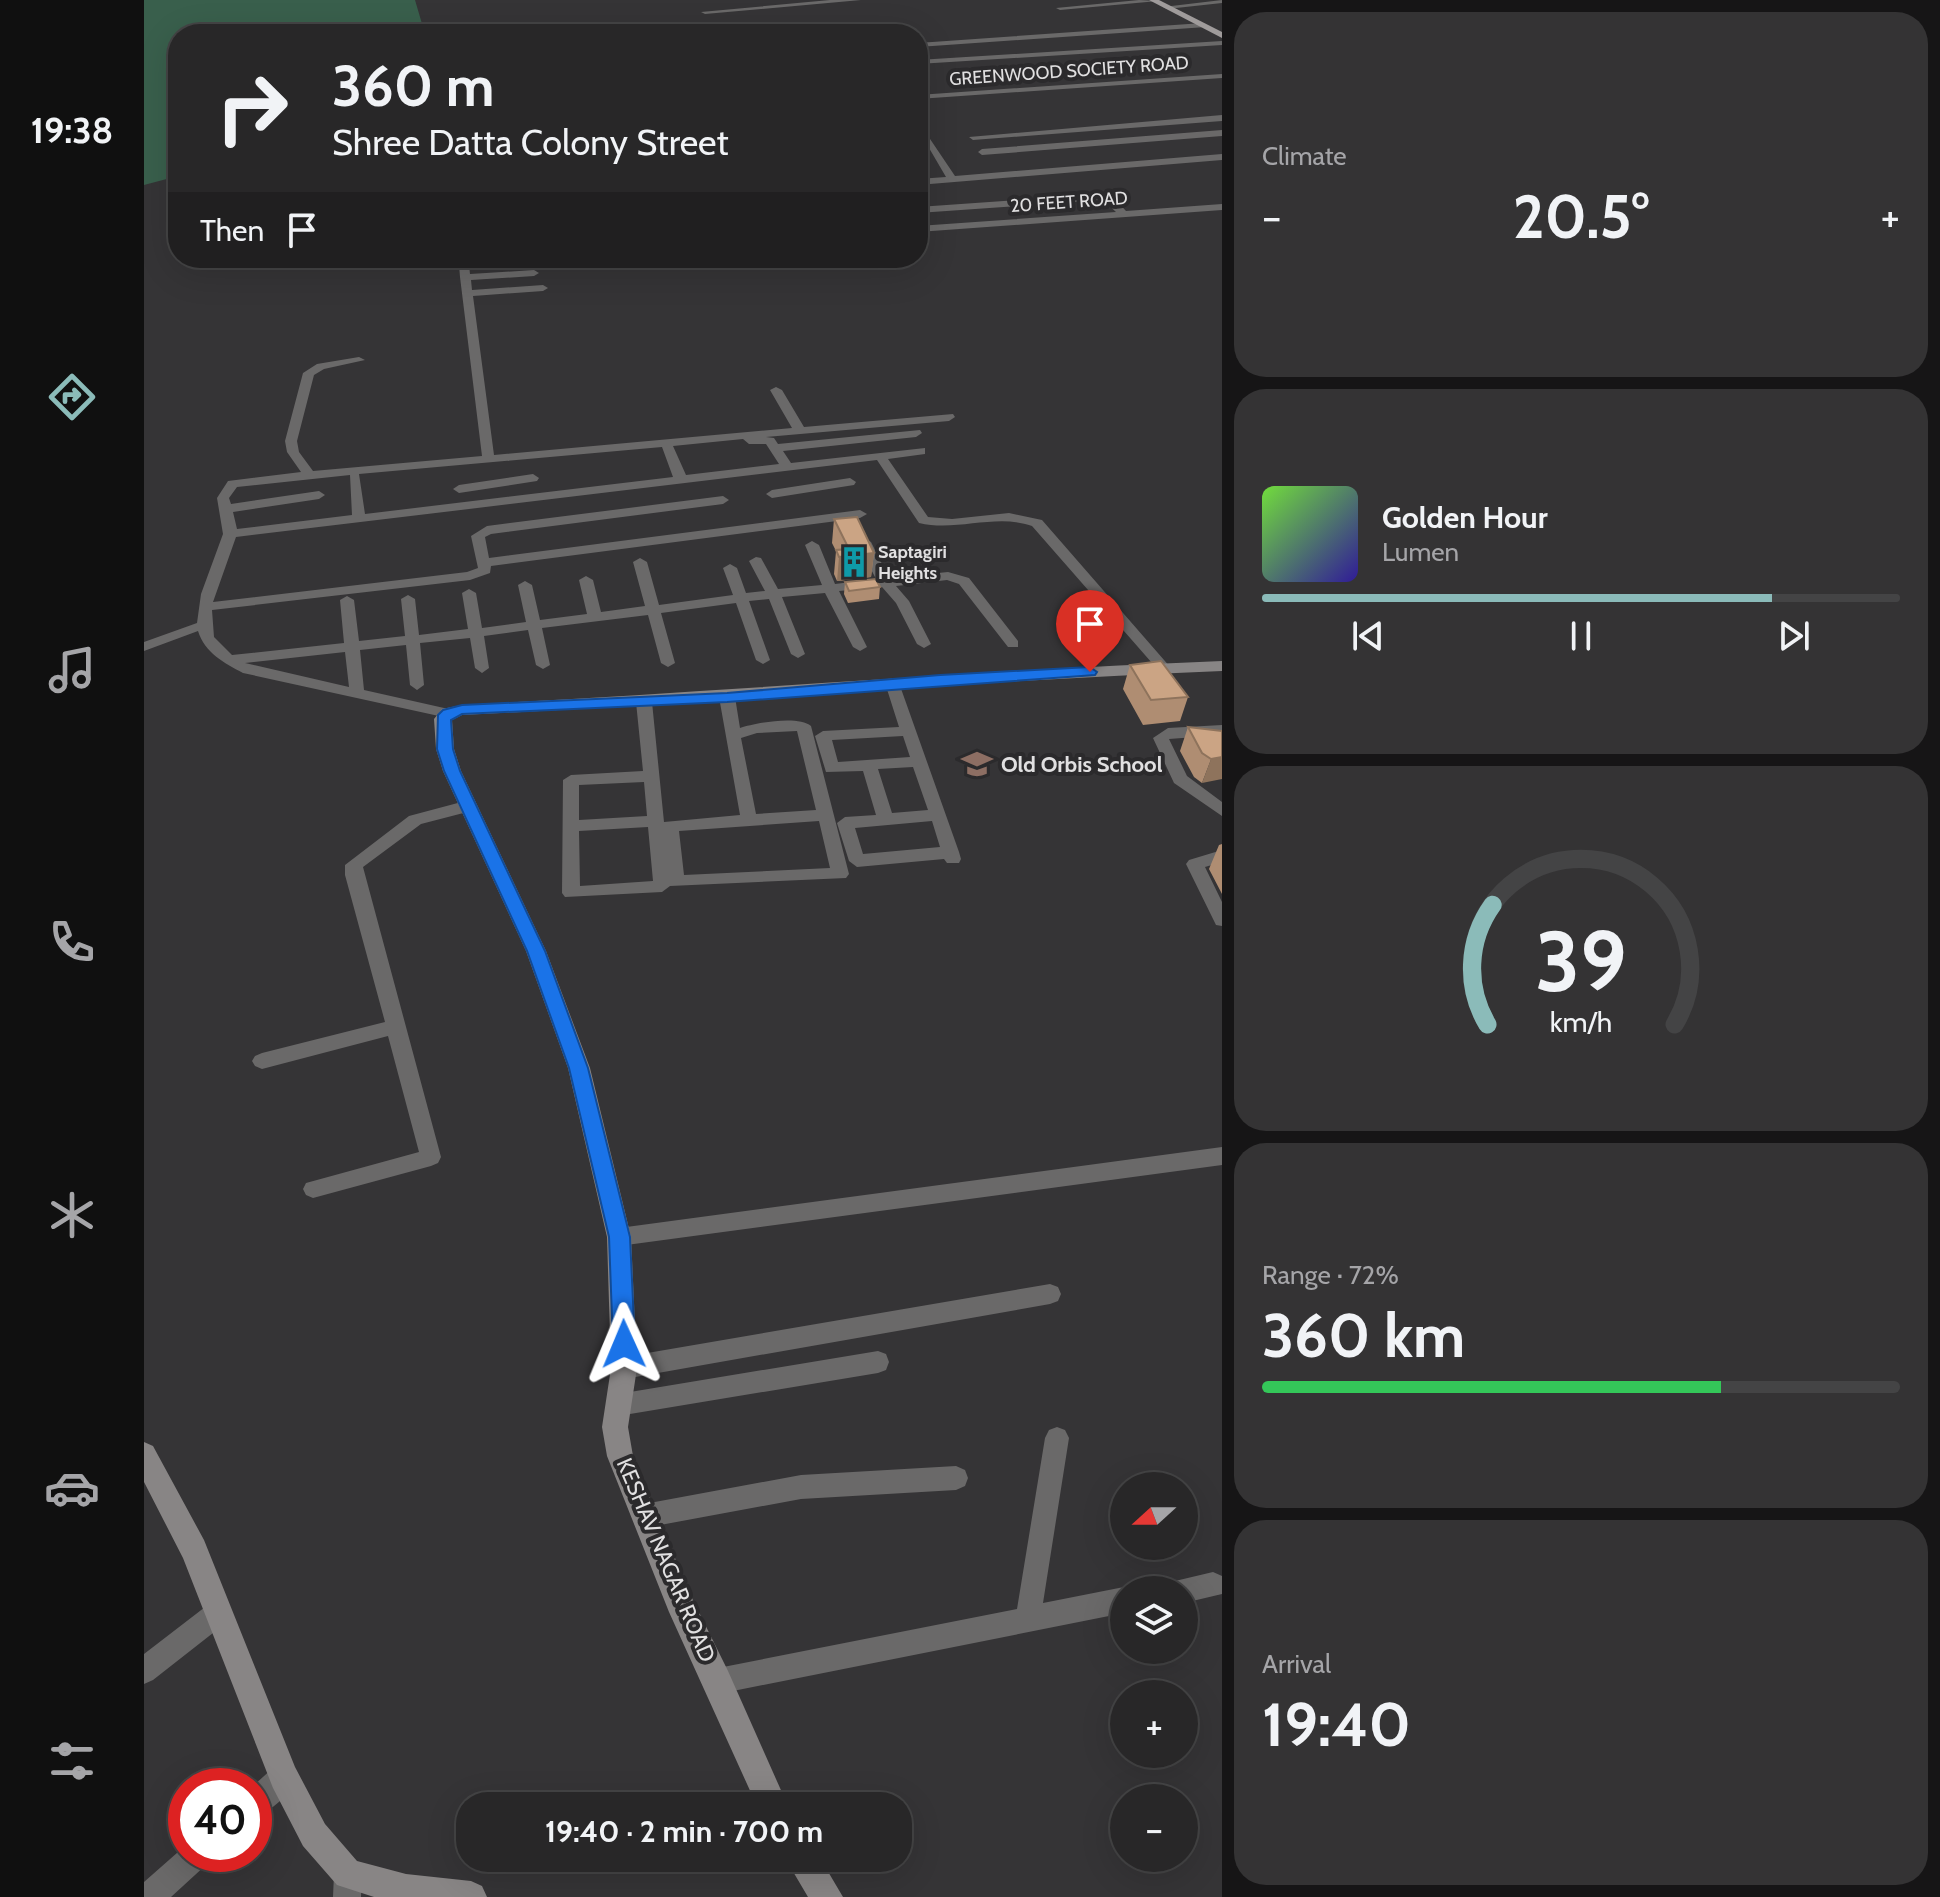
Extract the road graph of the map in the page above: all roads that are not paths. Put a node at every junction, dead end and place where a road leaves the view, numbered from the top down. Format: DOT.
graph roads {
  1 [pos="857,0"];
  2 [pos="1154,0"];
  3 [pos="1222,1"];
  4 [pos="1167,7"];
  5 [pos="1060,8"];
  6 [pos="705,12"];
  7 [pos="1187,17"];
  8 [pos="1203,25"];
  9 [pos="928,35"];
  10 [pos="1222,35"];
  11 [pos="1222,43"];
  12 [pos="928,44"];
  13 [pos="928,61"];
  14 [pos="1222,76"];
  15 [pos="928,96"];
  16 [pos="1222,118"];
  17 [pos="1083,129"];
  18 [pos="1222,133"];
  19 [pos="973,137"];
  20 [pos="928,139"];
  21 [pos="1098,143"];
  22 [pos="1222,147"];
  23 [pos="982,152"];
  24 [pos="1113,157"];
  25 [pos="1222,157"];
  26 [pos="996,166"];
  27 [pos="952,179"];
  28 [pos="928,181"];
  29 [pos="1222,207"];
  30 [pos="928,209"];
  31 [pos="1123,214"];
  32 [pos="928,228"];
  33 [pos="461,268"];
  34 [pos="473,268"];
  35 [pos="534,273"];
  36 [pos="543,288"];
  37 [pos="467,293"];
  38 [pos="359,360"];
  39 [pos="776,390"];
  40 [pos="949,417"];
  41 [pos="799,429"];
  42 [pos="916,433"];
  43 [pos="668,447"];
  44 [pos="776,448"];
  45 [pos="921,451"];
  46 [pos="488,456"];
  47 [pos="880,456"];
  48 [pos="529,460"];
  49 [pos="787,467"];
  50 [pos="308,475"];
  51 [pos="355,477"];
  52 [pos="533,478"];
  53 [pos="681,480"];
  54 [pos="850,482"];
  55 [pos="459,489"];
  56 [pos="225,492"];
  57 [pos="319,495"];
  58 [pos="539,497"];
  59 [pos="723,500"];
  60 [pos="841,503"];
  61 [pos="788,504"];
  62 [pos="225,509"];
  63 [pos="359,517"];
  64 [pos="230,534"];
  65 [pos="864,542"];
  66 [pos="812,545"];
  67 [pos="756,561"];
  68 [pos="640,562"];
  69 [pos="485,563"];
  70 [pos="730,568"];
  71 [pos="586,580"];
  72 [pos="884,581"];
  73 [pos="525,585"];
  74 [pos="830,588"];
  75 [pos="469,593"];
  76 [pos="774,594"];
  77 [pos="408,599"];
  78 [pos="743,599"];
  79 [pos="347,600"];
  80 [pos="205,607"];
  81 [pos="653,609"];
  82 [pos="595,616"];
  83 [pos="535,624"];
  84 [pos="204,625"];
  85 [pos="474,633"];
  86 [pos="411,638"];
  87 [pos="924,644"];
  88 [pos="1013,644"];
  89 [pos="352,645"];
  90 [pos="144,647"];
  91 [pos="860,647"];
  92 [pos="798,654"];
  93 [pos="225,660"];
  94 [pos="763,660"];
  95 [pos="668,663"];
  96 [pos="543,665"];
  97 [pos="1222,666"];
  98 [pos="482,668"];
  99 [pos="1164,668"];
  100 [pos="892,683"];
  101 [pos="417,685"];
  102 [pos="357,695"];
  103 [pos="727,697"];
  104 [pos="644,702"];
  105 [pos="448,713"];
  106 [pos="1222,730"];
  107 [pos="908,731"];
  108 [pos="733,733"];
  109 [pos="919,761"];
  110 [pos="869,765"];
  111 [pos="651,776"];
  112 [pos="469,806"];
  113 [pos="1222,810"];
  114 [pos="826,815"];
  115 [pos="938,815"];
  116 [pos="886,819"];
  117 [pos="749,820"];
  118 [pos="656,821"];
  119 [pos="571,826"];
  120 [pos="1222,856"];
  121 [pos="1222,920"];
  122 [pos="395,1027"];
  123 [pos="262,1061"];
  124 [pos="1222,1156"];
  125 [pos="313,1189"];
  126 [pos="619,1237"];
  127 [pos="1050,1294"];
  128 [pos="878,1362"];
  129 [pos="624,1368"];
  130 [pos="618,1405"];
  131 [pos="1057,1438"];
  132 [pos="144,1455"];
  133 [pos="956,1478"];
  134 [pos="644,1516"];
  135 [pos="1213,1585"];
  136 [pos="1198,1588"];
  137 [pos="1110,1602"];
  138 [pos="218,1613"];
  139 [pos="1028,1617"];
  140 [pos="144,1671"];
  141 [pos="718,1681"];
  142 [pos="284,1777"];
  143 [pos="272,1788"];
  144 [pos="767,1792"];
  145 [pos="177,1872"];
  146 [pos="810,1872"];
  147 [pos="348,1885"];
  148 [pos="149,1897"];
  149 [pos="471,1897"];
  150 [pos="827,1897"];
  1 -- 6 [label="street"];
  2 -- 4 [label="main road"];
  2 -- 5 [label="street"];
  3 -- 4 [label="street"];
  4 -- 7 [label="main road"];
  7 -- 8 [label="main road"];
  7 -- 9 [label="street"];
  8 -- 10 [label="main road"];
  8 -- 12 [label="street"];
  11 -- 13 [label="street"];
  14 -- 15 [label="street, GREENWOOD SOCIETY ROAD"];
  16 -- 17 [label="street"];
  17 -- 19 [label="street"];
  17 -- 21 [label="street"];
  18 -- 21 [label="street"];
  20 -- 27 [label="street"];
  21 -- 23 [label="street"];
  21 -- 24 [label="street"];
  22 -- 24 [label="street"];
  24 -- 26 [label="street"];
  25 -- 27 [label="street"];
  27 -- 28 [label="street"];
  29 -- 31 [label="street, 20 FEET ROAD"];
  30 -- 31 [label="street"];
  31 -- 32 [label="street, 20 FEET ROAD"];
  33 -- 37 [label="street"];
  34 -- 35 [label="street"];
  36 -- 37 [label="street"];
  37 -- 46 [label="street"];
  38 -- 50 [label="street"];
  39 -- 41 [label="street"];
  40 -- 41 [label="street"];
  41 -- 46 [label="street"];
  42 -- 44 [label="street"];
  43 -- 44 [label="street"];
  43 -- 48 [label="street"];
  43 -- 53 [label="street"];
  44 -- 49 [label="street"];
  45 -- 47 [label="street"];
  46 -- 50 [label="street"];
  47 -- 49 [label="street"];
  47 -- 99 [label="street"];
  48 -- 51 [label="street"];
  48 -- 52 [label="street"];
  49 -- 53 [label="street"];
  50 -- 56 [label="street"];
  51 -- 56 [label="street"];
  51 -- 63 [label="street"];
  52 -- 55 [label="street"];
  52 -- 58 [label="street"];
  53 -- 58 [label="street"];
  54 -- 60 [label="street"];
  56 -- 62 [label="street"];
  57 -- 62 [label="street"];
  58 -- 63 [label="street"];
  59 -- 69 [label="street"];
  60 -- 61 [label="street"];
  60 -- 61 [label="street"];
  61 -- 69 [label="street"];
  62 -- 64 [label="street"];
  63 -- 64 [label="street"];
  64 -- 80 [label="street"];
  65 -- 72 [label="street"];
  66 -- 74 [label="street"];
  67 -- 76 [label="street"];
  68 -- 81 [label="street"];
  69 -- 80 [label="street"];
  70 -- 78 [label="street"];
  71 -- 82 [label="street"];
  72 -- 74 [label="street"];
  72 -- 87 [label="street"];
  72 -- 88 [label="street"];
  73 -- 83 [label="street"];
  74 -- 76 [label="street"];
  74 -- 91 [label="street"];
  75 -- 85 [label="street"];
  76 -- 78 [label="street"];
  76 -- 92 [label="street"];
  77 -- 86 [label="street"];
  78 -- 81 [label="street"];
  78 -- 94 [label="street"];
  79 -- 89 [label="street"];
  80 -- 84 [label="street"];
  81 -- 82 [label="street"];
  81 -- 95 [label="street"];
  82 -- 83 [label="street"];
  83 -- 85 [label="street"];
  83 -- 96 [label="street"];
  84 -- 90 [label="street"];
  84 -- 93 [label="street"];
  85 -- 86 [label="street"];
  85 -- 98 [label="street"];
  86 -- 89 [label="street"];
  86 -- 101 [label="street"];
  89 -- 93 [label="street"];
  89 -- 102 [label="street"];
  93 -- 102 [label="street"];
  97 -- 99 [label="street"];
  99 -- 100 [label="street"];
  100 -- 103 [label="street"];
  100 -- 107 [label="street"];
  102 -- 105 [label="street"];
  103 -- 104 [label="street"];
  103 -- 108 [label="street"];
  104 -- 105 [label="street"];
  104 -- 111 [label="street"];
  105 -- 112 [label="street, KESHAV NAGAR ROAD"];
  106 -- 113 [label="street"];
  107 -- 109 [label="street"];
  107 -- 110 [label="street"];
  108 -- 114 [label="street"];
  108 -- 117 [label="street"];
  109 -- 110 [label="street"];
  109 -- 115 [label="street"];
  110 -- 116 [label="street"];
  111 -- 118 [label="street"];
  111 -- 119 [label="street"];
  112 -- 122 [label="street"];
  112 -- 126 [label="street, KESHAV NAGAR ROAD"];
  114 -- 117 [label="street"];
  114 -- 117 [label="street"];
  115 -- 116 [label="street"];
  115 -- 116 [label="street"];
  118 -- 119 [label="street"];
  118 -- 119 [label="street"];
  120 -- 121 [label="street"];
  122 -- 123 [label="street"];
  122 -- 125 [label="street"];
  124 -- 126 [label="street"];
  126 -- 129 [label="street, KESHAV NAGAR ROAD"];
  127 -- 129 [label="street"];
  128 -- 130 [label="street"];
  129 -- 130 [label="street, KESHAV NAGAR ROAD"];
  130 -- 134 [label="street, KESHAV NAGAR ROAD"];
  131 -- 139 [label="street"];
  132 -- 138 [label="street"];
  133 -- 134 [label="street"];
  134 -- 141 [label="street, KESHAV NAGAR ROAD"];
  135 -- 136 [label="street"];
  137 -- 139 [label="street"];
  138 -- 140 [label="street"];
  138 -- 142 [label="street"];
  139 -- 141 [label="street"];
  141 -- 144 [label="street, KESHAV NAGAR ROAD"];
  142 -- 143 [label="street"];
  142 -- 147 [label="street"];
  145 -- 148 [label="street"];
  146 -- 150 [label="street"];
  147 -- 149 [label="street"];
}
